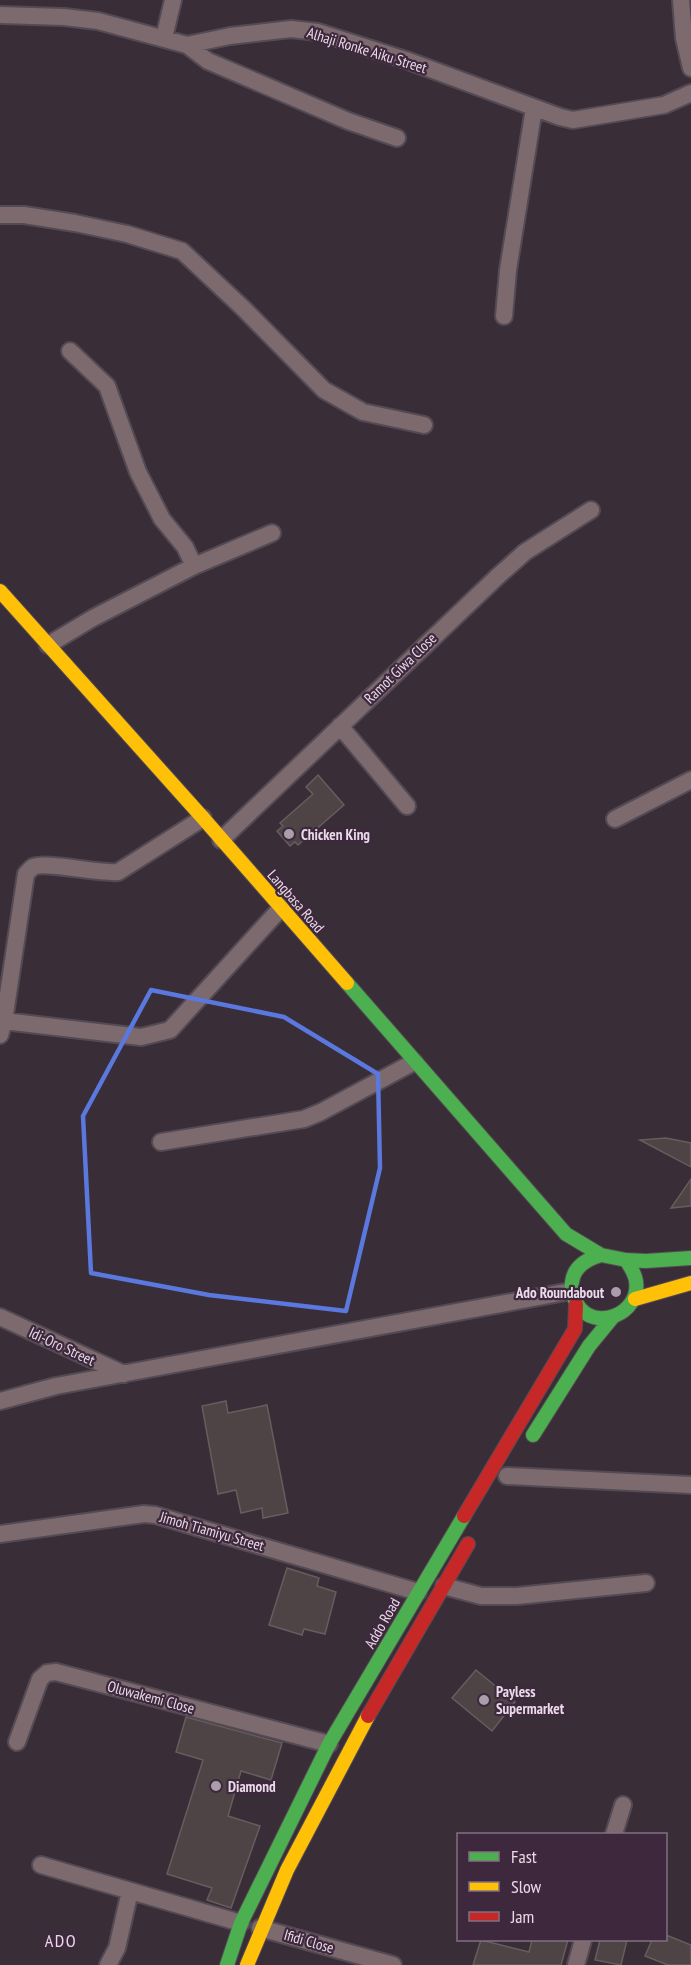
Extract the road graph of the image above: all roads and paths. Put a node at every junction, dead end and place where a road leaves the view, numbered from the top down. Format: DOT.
graph roads {
  1 [pos="173,0"];
  2 [pos="681,0"];
  3 [pos="0,15"];
  4 [pos="164,38"];
  5 [pos="187,45"];
  6 [pos="691,68"];
  7 [pos="691,93"];
  8 [pos="534,108"];
  9 [pos="397,138"];
  10 [pos="0,214"];
  11 [pos="504,316"];
  12 [pos="70,351"];
  13 [pos="424,425"];
  14 [pos="591,510"];
  15 [pos="272,533"];
  16 [pos="194,566"];
  17 [pos="0,591"];
  18 [pos="48,645"];
  19 [pos="340,726"];
  20 [pos="691,780"];
  21 [pos="407,806"];
  22 [pos="203,818"];
  23 [pos="615,819"];
  24 [pos="221,840"];
  25 [pos="281,908"];
  26 [pos="2,1028"];
  27 [pos="414,1062"];
  28 [pos="161,1142"];
  29 [pos="566,1234"];
  30 [pos="601,1255"];
  31 [pos="691,1258"];
  32 [pos="626,1260"];
  33 [pos="578,1268"];
  34 [pos="691,1283"];
  35 [pos="574,1298"];
  36 [pos="634,1299"];
  37 [pos="0,1317"];
  38 [pos="612,1318"];
  39 [pos="124,1374"];
  40 [pos="0,1401"];
  41 [pos="525,1448"];
  42 [pos="507,1476"];
  43 [pos="691,1485"];
  44 [pos="0,1534"];
  45 [pos="472,1536"];
  46 [pos="646,1583"];
  47 [pos="444,1586"];
  48 [pos="418,1592"];
  49 [pos="17,1742"];
  50 [pos="329,1744"];
  51 [pos="623,1805"];
  52 [pos="614,1833"];
  53 [pos="41,1866"];
  54 [pos="130,1891"];
  55 [pos="241,1923"];
  56 [pos="260,1928"];
  57 [pos="583,1941"];
  58 [pos="108,1965"];
  59 [pos="227,1965"];
  60 [pos="247,1965"];
  61 [pos="393,1965"];
  62 [pos="576,1965"];
  1 -- 4 [label="street"];
  2 -- 6 [label="street"];
  3 -- 4 [label="street, Alhaji Ronke Aiku Street"];
  4 -- 5 [label="street, Alhaji Ronke Aiku Street"];
  5 -- 8 [label="street, Alhaji Ronke Aiku Street"];
  5 -- 9 [label="street"];
  7 -- 8 [label="street, Alhaji Ronke Aiku Street"];
  8 -- 11 [label="street"];
  10 -- 13 [label="street"];
  12 -- 16 [label="street"];
  14 -- 19 [label="street, Ramot Giwa Close"];
  15 -- 16 [label="street"];
  16 -- 18 [label="street"];
  17 -- 18 [label="main road, Langbasa Road"];
  18 -- 22 [label="main road, Langbasa Road"];
  19 -- 21 [label="street"];
  19 -- 24 [label="street, Ramot Giwa Close"];
  20 -- 23 [label="street"];
  22 -- 24 [label="main road, Langbasa Road"];
  22 -- 26 [label="street"];
  24 -- 25 [label="main road, Langbasa Road"];
  25 -- 26 [label="street"];
  25 -- 27 [label="main road, Langbasa Road"];
  27 -- 28 [label="street"];
  27 -- 29 [label="main road, Langbasa Road"];
  29 -- 30 [label="main road"];
  29 -- 33 [label="main road"];
  30 -- 32 [label="main road"];
  30 -- 33 [label="main road"];
  31 -- 32 [label="main road"];
  32 -- 36 [label="main road"];
  33 -- 35 [label="main road"];
  34 -- 36 [label="main road"];
  35 -- 38 [label="main road"];
  35 -- 39 [label="street"];
  35 -- 48 [label="main road, Addo Road"];
  36 -- 38 [label="main road"];
  37 -- 39 [label="street, Idi-Oro Street"];
  38 -- 41 [label="main road"];
  39 -- 40 [label="street"];
  42 -- 43 [label="street"];
  44 -- 48 [label="street, Jimoh Tiamiyu Street"];
  45 -- 47 [label="main road"];
  46 -- 47 [label="street"];
  47 -- 56 [label="main road"];
  48 -- 50 [label="main road, Addo Road"];
  49 -- 50 [label="street, Oluwakemi Close"];
  50 -- 55 [label="main road, Addo Road"];
  51 -- 52 [label="street"];
  53 -- 54 [label="street"];
  54 -- 55 [label="street"];
  54 -- 58 [label="street"];
  55 -- 59 [label="main road, Addo Road"];
  56 -- 60 [label="main road"];
  56 -- 61 [label="street, Ifidi Close"];
  57 -- 62 [label="street"];
}
